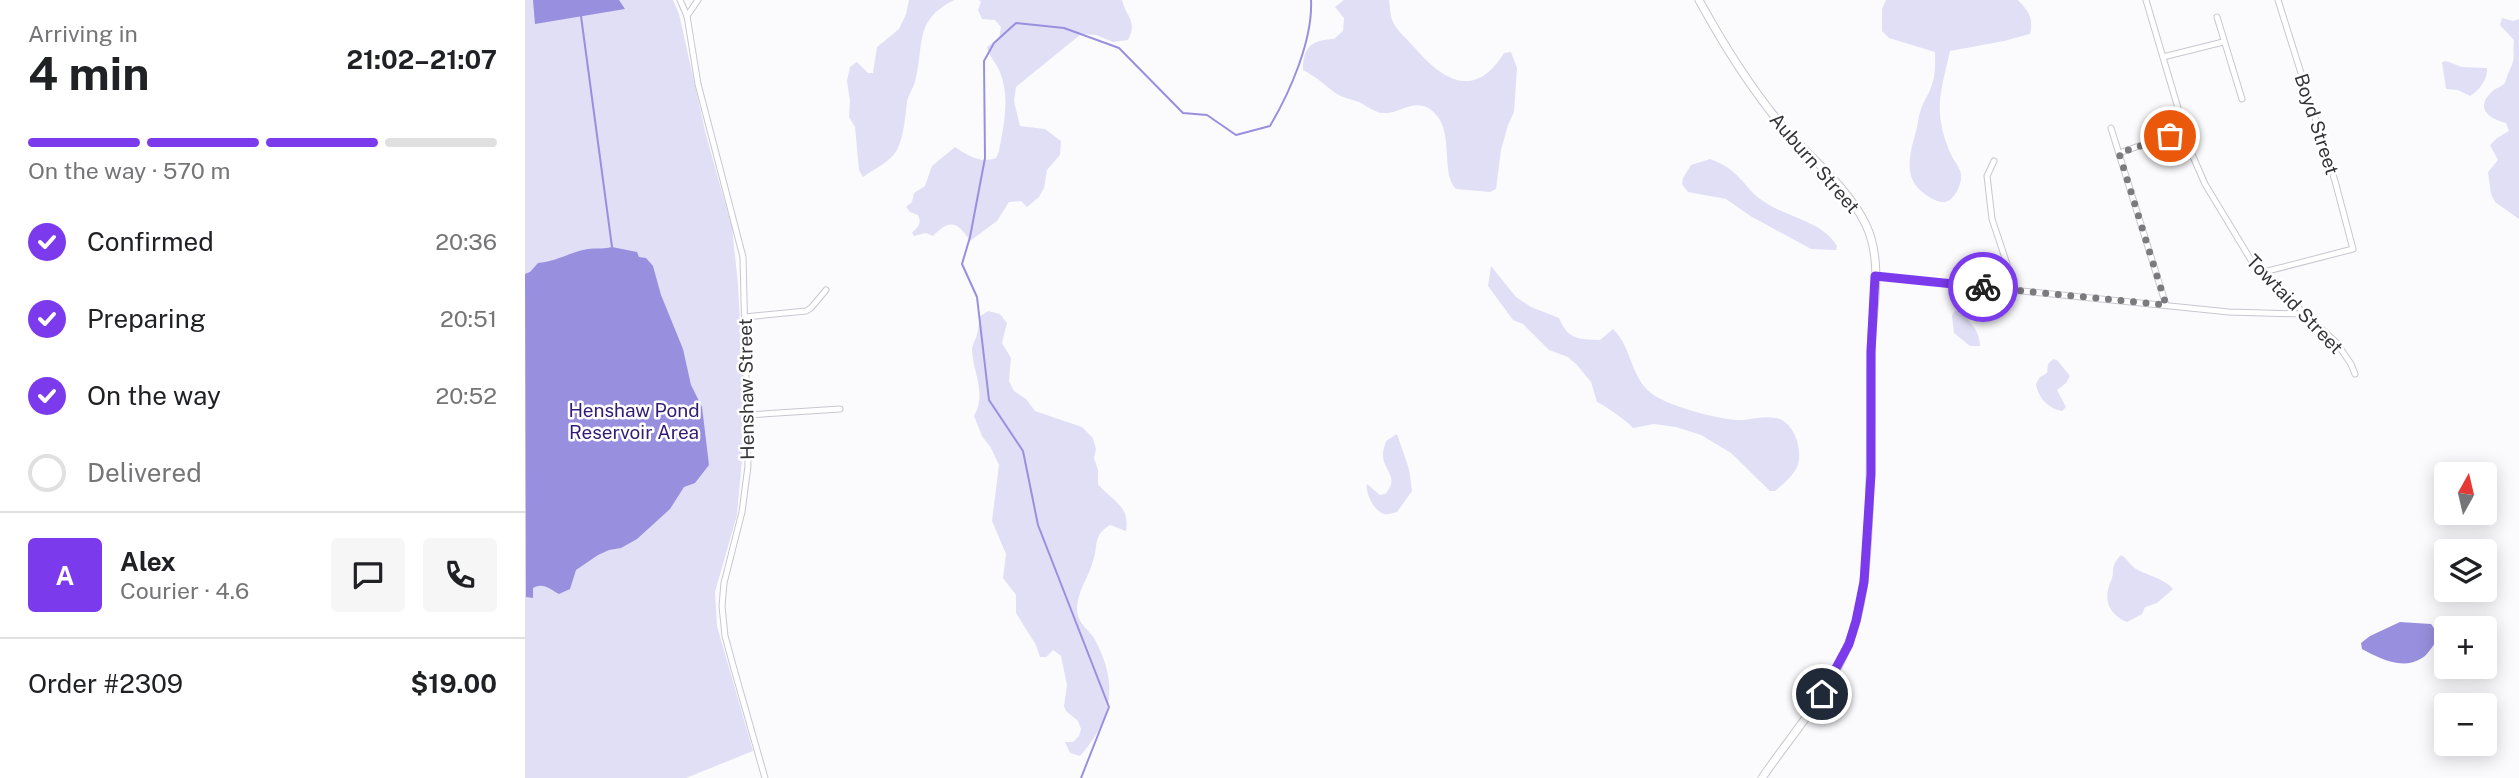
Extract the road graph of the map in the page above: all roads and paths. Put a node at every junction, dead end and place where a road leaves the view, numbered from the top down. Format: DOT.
graph roads {
  1 [pos="680,0"];
  2 [pos="698,0"];
  3 [pos="1699,0"];
  4 [pos="2146,0"];
  5 [pos="2278,0"];
  6 [pos="687,16"];
  7 [pos="2217,17"];
  8 [pos="2223,42"];
  9 [pos="2163,57"];
  10 [pos="2242,99"];
  11 [pos="2111,128"];
  12 [pos="2185,130"];
  13 [pos="2119,153"];
  14 [pos="1994,161"];
  15 [pos="2260,273"];
  16 [pos="1875,276"];
  17 [pos="2004,289"];
  18 [pos="826,290"];
  19 [pos="2166,305"];
  20 [pos="2302,314"];
  21 [pos="745,317"];
  22 [pos="2355,374"];
  23 [pos="840,409"];
  24 [pos="747,415"];
  25 [pos="765,778"];
  26 [pos="1762,778"];
  1 -- 6 [label="street, Henshaw Street"];
  2 -- 6 [label="street"];
  3 -- 16 [label="street, Auburn Street"];
  4 -- 9 [label="street, Towtaid Street"];
  5 -- 15 [label="street, Boyd Street"];
  6 -- 21 [label="street, Henshaw Street"];
  7 -- 8 [label="street"];
  8 -- 9 [label="street"];
  8 -- 10 [label="street"];
  9 -- 12 [label="street, Towtaid Street"];
  11 -- 13 [label="street"];
  12 -- 13 [label="street"];
  12 -- 15 [label="street, Towtaid Street"];
  13 -- 19 [label="street"];
  14 -- 17 [label="street"];
  15 -- 20 [label="street, Towtaid Street"];
  16 -- 17 [label="street"];
  16 -- 26 [label="street, Auburn Street"];
  17 -- 19 [label="street"];
  18 -- 21 [label="street"];
  19 -- 20 [label="street"];
  20 -- 22 [label="street, Towtaid Street"];
  21 -- 24 [label="street, Henshaw Street"];
  23 -- 24 [label="street"];
  24 -- 25 [label="street, Henshaw Street"];
}
